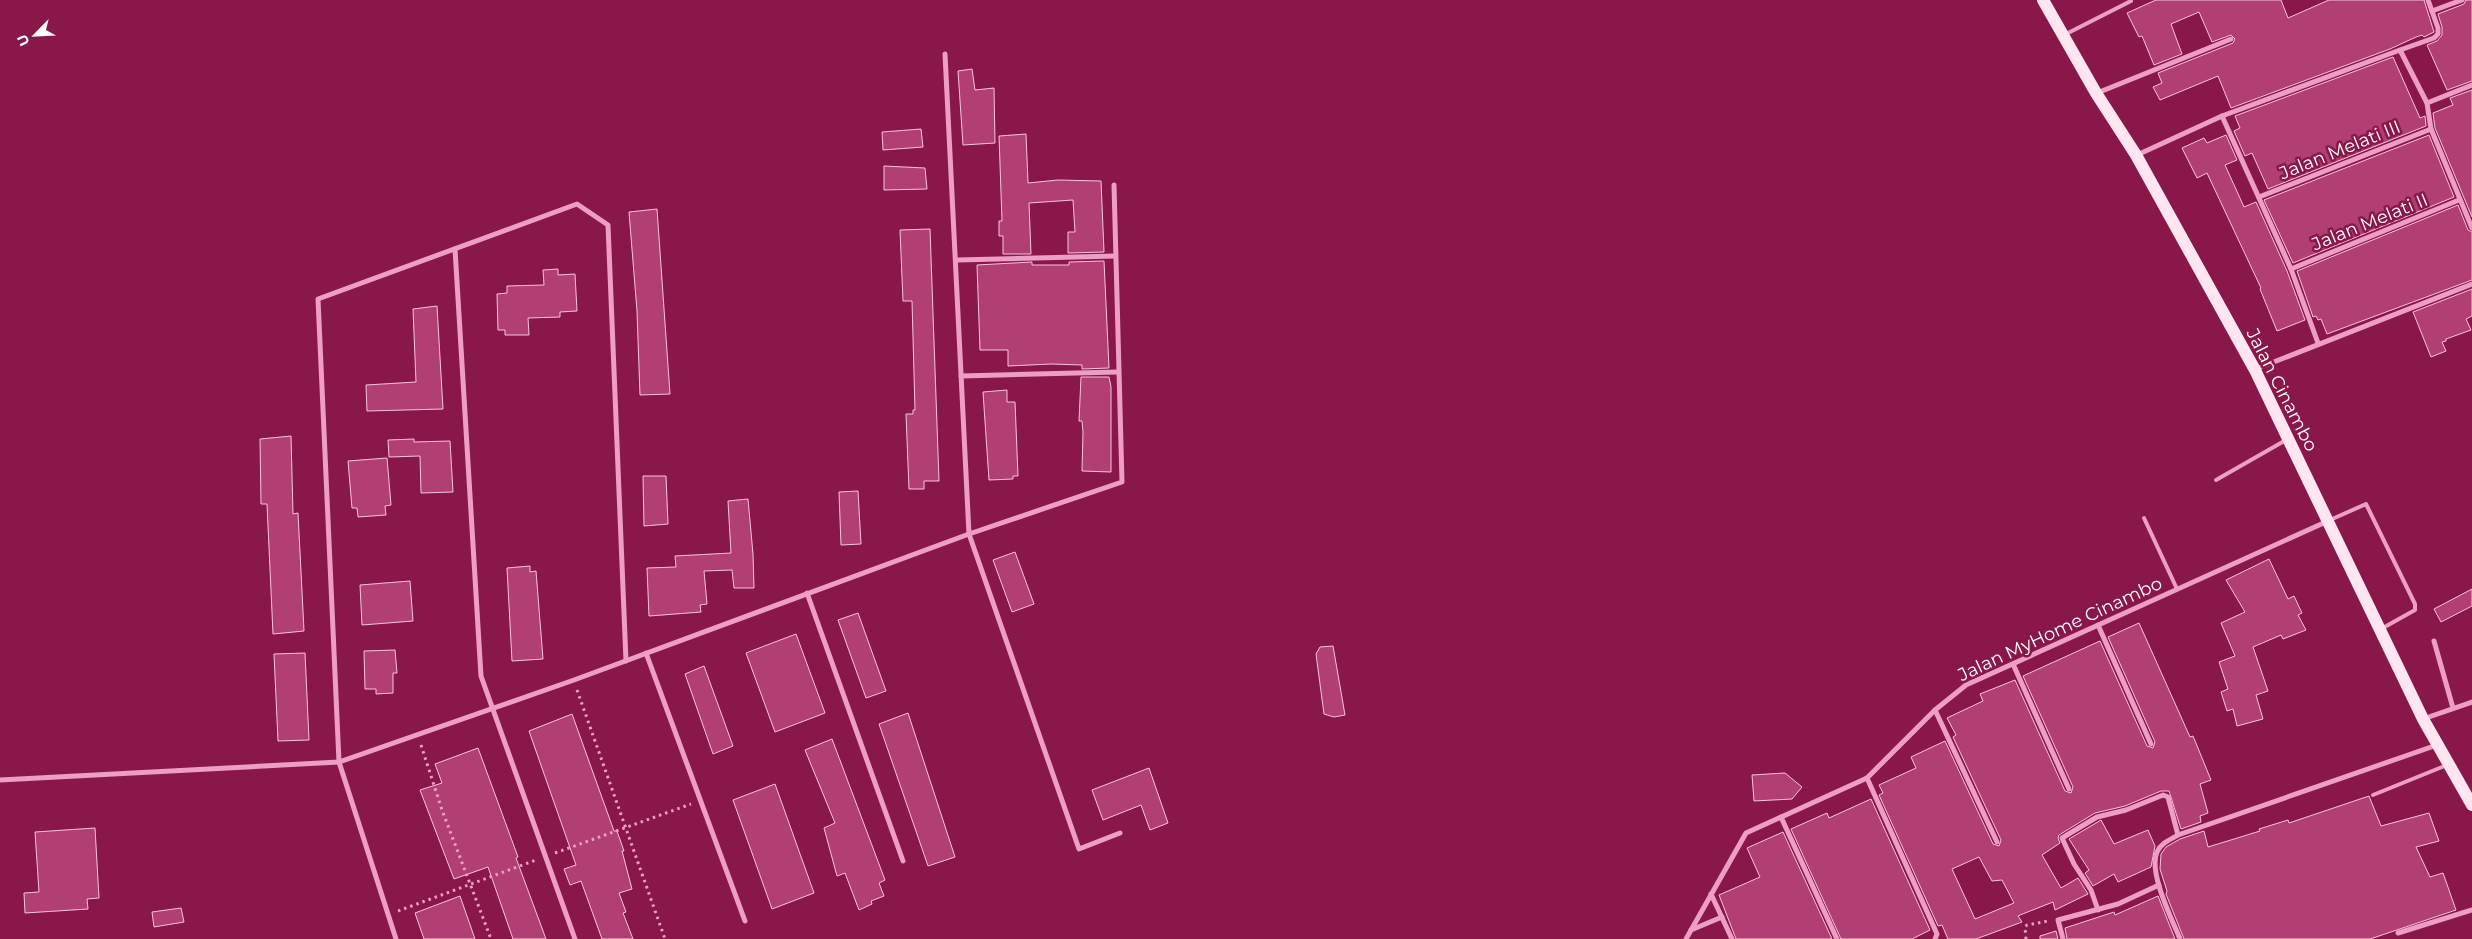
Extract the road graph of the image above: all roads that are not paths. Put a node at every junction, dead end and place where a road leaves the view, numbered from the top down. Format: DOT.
graph roads {
  1 [pos="2043,0"];
  2 [pos="2428,0"];
  3 [pos="2462,0"];
  4 [pos="2130,1"];
  5 [pos="2432,11"];
  6 [pos="2064,35"];
  7 [pos="2231,39"];
  8 [pos="2400,50"];
  9 [pos="945,54"];
  10 [pos="2472,85"];
  11 [pos="2096,93"];
  12 [pos="2426,103"];
  13 [pos="2222,116"];
  14 [pos="2431,129"];
  15 [pos="2136,156"];
  16 [pos="1114,185"];
  17 [pos="2259,197"];
  18 [pos="2460,200"];
  19 [pos="2472,228"];
  20 [pos="455,249"];
  21 [pos="1115,256"];
  22 [pos="957,260"];
  23 [pos="2291,269"];
  24 [pos="2472,284"];
  25 [pos="2318,343"];
  26 [pos="2254,370"];
  27 [pos="1117,372"];
  28 [pos="961,376"];
  29 [pos="2287,436"];
  30 [pos="2216,480"];
  31 [pos="2144,518"];
  32 [pos="2328,521"];
  33 [pos="969,534"];
  34 [pos="2177,589"];
  35 [pos="807,594"];
  36 [pos="2098,625"];
  37 [pos="2380,630"];
  38 [pos="2434,641"];
  39 [pos="646,653"];
  40 [pos="626,661"];
  41 [pos="2013,664"];
  42 [pos="2472,702"];
  43 [pos="2453,708"];
  44 [pos="493,709"];
  45 [pos="1935,710"];
  46 [pos="2423,719"];
  47 [pos="2152,744"];
  48 [pos="2437,745"];
  49 [pos="338,762"];
  50 [pos="2449,764"];
  51 [pos="1867,778"];
  52 [pos="0,780"];
  53 [pos="2069,788"];
  54 [pos="2372,795"];
  55 [pos="2472,805"];
  56 [pos="1781,817"];
  57 [pos="1120,833"];
  58 [pos="2178,835"];
  59 [pos="1997,842"];
  60 [pos="903,862"];
  61 [pos="2159,885"];
  62 [pos="1711,894"];
  63 [pos="2098,910"];
  64 [pos="2472,910"];
  65 [pos="1722,917"];
  66 [pos="745,921"];
  67 [pos="1691,930"];
  68 [pos="2398,932"];
  69 [pos="396,939"];
  70 [pos="575,939"];
  71 [pos="1686,939"];
  72 [pos="1732,939"];
  73 [pos="1837,939"];
  74 [pos="1935,939"];
  75 [pos="2063,939"];
  76 [pos="2180,939"];
  1 -- 6 [label="main road, Jalan Cinambo"];
  2 -- 5 [label="street"];
  3 -- 5 [label="street"];
  4 -- 6 [label="lane"];
  5 -- 8 [label="street"];
  6 -- 11 [label="main road, Jalan Cinambo"];
  7 -- 11 [label="street"];
  8 -- 12 [label="street"];
  8 -- 13 [label="street"];
  9 -- 22 [label="street"];
  10 -- 12 [label="street"];
  11 -- 15 [label="main road, Jalan Cinambo"];
  12 -- 14 [label="street"];
  13 -- 15 [label="street"];
  13 -- 17 [label="street"];
  14 -- 17 [label="street, Jalan Melati III"];
  14 -- 18 [label="street"];
  15 -- 26 [label="main road, Jalan Cinambo"];
  16 -- 21 [label="street"];
  17 -- 23 [label="street"];
  18 -- 19 [label="street"];
  18 -- 23 [label="street, Jalan Melati II"];
  20 -- 40 [label="street"];
  20 -- 44 [label="street"];
  20 -- 49 [label="street"];
  21 -- 22 [label="street"];
  21 -- 27 [label="street"];
  22 -- 28 [label="street"];
  23 -- 25 [label="street"];
  24 -- 25 [label="street"];
  25 -- 26 [label="street"];
  26 -- 29 [label="main road, Jalan Cinambo"];
  27 -- 28 [label="street"];
  27 -- 33 [label="street"];
  28 -- 33 [label="street"];
  29 -- 30 [label="lane"];
  29 -- 32 [label="main road, Jalan Cinambo"];
  31 -- 34 [label="lane"];
  32 -- 34 [label="street, Jalan MyHome Cinambo"];
  32 -- 37 [label="main road, Jalan Cinambo"];
  32 -- 37 [label="lane"];
  33 -- 35 [label="street"];
  33 -- 57 [label="street"];
  34 -- 36 [label="street, Jalan MyHome Cinambo"];
  35 -- 39 [label="street"];
  35 -- 60 [label="street"];
  36 -- 41 [label="street, Jalan MyHome Cinambo"];
  36 -- 47 [label="street"];
  37 -- 46 [label="main road, Jalan Cinambo"];
  38 -- 43 [label="street"];
  39 -- 40 [label="street"];
  39 -- 66 [label="street"];
  40 -- 44 [label="street"];
  41 -- 45 [label="street, Jalan MyHome Cinambo"];
  41 -- 53 [label="street"];
  42 -- 43 [label="street"];
  43 -- 46 [label="street"];
  44 -- 49 [label="street"];
  44 -- 70 [label="street"];
  45 -- 51 [label="street, Jalan MyHome Cinambo"];
  45 -- 59 [label="street"];
  46 -- 48 [label="main road, Jalan Cinambo"];
  48 -- 50 [label="main road, Jalan Cinambo"];
  48 -- 58 [label="street"];
  49 -- 52 [label="street"];
  49 -- 69 [label="street"];
  50 -- 54 [label="lane"];
  50 -- 55 [label="main road, Jalan Cinambo"];
  51 -- 56 [label="street, Jalan MyHome Cinambo"];
  51 -- 74 [label="street"];
  56 -- 62 [label="street, Jalan MyHome Cinambo"];
  56 -- 73 [label="street"];
  58 -- 61 [label="street"];
  58 -- 63 [label="street"];
  61 -- 63 [label="street"];
  61 -- 76 [label="street"];
  62 -- 65 [label="street"];
  62 -- 67 [label="street, Jalan MyHome Cinambo"];
  63 -- 75 [label="street"];
  64 -- 68 [label="street"];
  65 -- 67 [label="street"];
  65 -- 72 [label="street"];
  67 -- 71 [label="street, Jalan MyHome Cinambo"];
}
